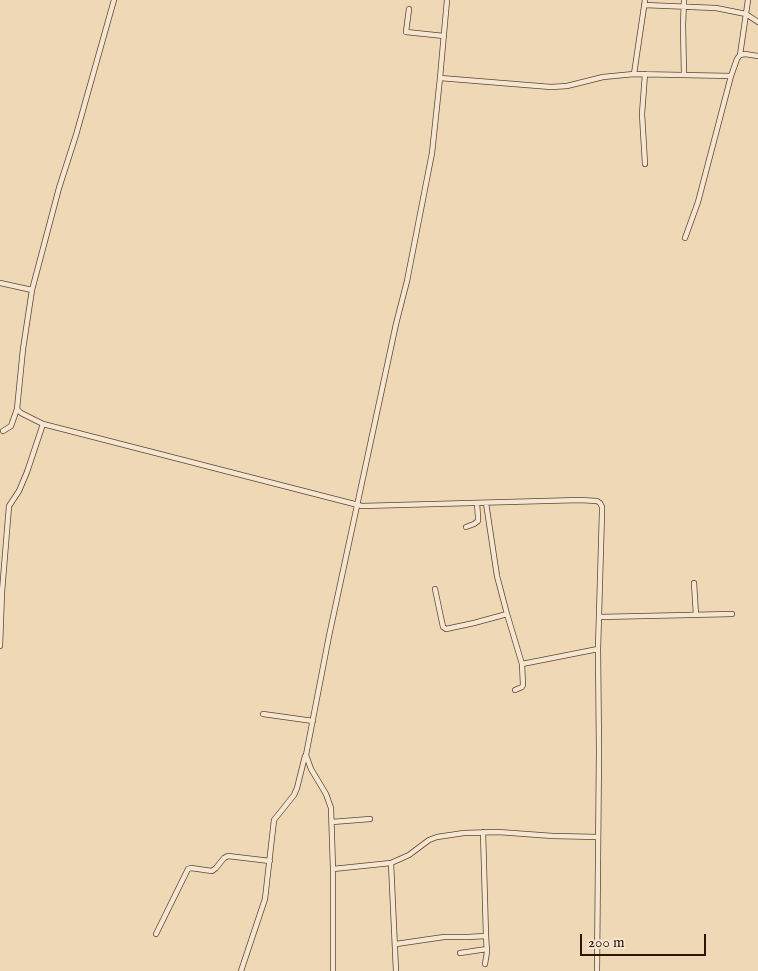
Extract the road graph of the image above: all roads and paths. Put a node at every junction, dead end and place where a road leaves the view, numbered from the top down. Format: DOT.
graph roads {
  1 [pos="114,0"];
  2 [pos="447,0"];
  3 [pos="748,0"];
  4 [pos="644,3"];
  5 [pos="684,3"];
  6 [pos="409,9"];
  7 [pos="746,14"];
  8 [pos="758,22"];
  9 [pos="444,36"];
  10 [pos="740,55"];
  11 [pos="758,56"];
  12 [pos="634,74"];
  13 [pos="645,74"];
  14 [pos="684,75"];
  15 [pos="731,76"];
  16 [pos="440,78"];
  17 [pos="645,164"];
  18 [pos="685,238"];
  19 [pos="0,282"];
  20 [pos="32,290"];
  21 [pos="17,409"];
  22 [pos="43,424"];
  23 [pos="3,431"];
  24 [pos="486,502"];
  25 [pos="478,503"];
  26 [pos="357,505"];
  27 [pos="466,527"];
  28 [pos="694,582"];
  29 [pos="435,589"];
  30 [pos="507,614"];
  31 [pos="732,614"];
  32 [pos="696,615"];
  33 [pos="600,617"];
  34 [pos="0,646"];
  35 [pos="598,649"];
  36 [pos="522,664"];
  37 [pos="515,690"];
  38 [pos="263,714"];
  39 [pos="313,721"];
  40 [pos="306,755"];
  41 [pos="370,819"];
  42 [pos="332,822"];
  43 [pos="484,832"];
  44 [pos="598,837"];
  45 [pos="270,861"];
  46 [pos="391,863"];
  47 [pos="333,868"];
  48 [pos="156,934"];
  49 [pos="486,936"];
  50 [pos="396,944"];
  51 [pos="487,949"];
  52 [pos="460,953"];
  53 [pos="485,964"];
  54 [pos="596,970"];
  55 [pos="241,971"];
  56 [pos="333,971"];
  57 [pos="396,971"];
  1 -- 20 [label="street"];
  2 -- 9 [label="street"];
  3 -- 7 [label="street"];
  4 -- 5 [label="street"];
  4 -- 12 [label="street"];
  5 -- 7 [label="street"];
  5 -- 14 [label="street"];
  6 -- 9 [label="street"];
  7 -- 8 [label="street"];
  7 -- 10 [label="street"];
  9 -- 16 [label="street"];
  10 -- 11 [label="street"];
  10 -- 15 [label="street"];
  12 -- 13 [label="street"];
  12 -- 16 [label="street"];
  13 -- 14 [label="street"];
  13 -- 17 [label="street"];
  14 -- 15 [label="street"];
  15 -- 18 [label="street"];
  16 -- 26 [label="street"];
  19 -- 20 [label="street"];
  20 -- 21 [label="street"];
  21 -- 22 [label="street"];
  21 -- 23 [label="street"];
  22 -- 26 [label="street"];
  22 -- 34 [label="street"];
  24 -- 25 [label="street"];
  24 -- 30 [label="street"];
  24 -- 33 [label="street"];
  25 -- 26 [label="street"];
  25 -- 27 [label="street"];
  26 -- 39 [label="street"];
  28 -- 32 [label="street"];
  29 -- 30 [label="street"];
  30 -- 36 [label="street"];
  31 -- 32 [label="street"];
  32 -- 33 [label="street"];
  33 -- 35 [label="street"];
  35 -- 36 [label="street"];
  35 -- 44 [label="street"];
  36 -- 37 [label="street"];
  38 -- 39 [label="street"];
  39 -- 40 [label="street"];
  40 -- 42 [label="street"];
  40 -- 45 [label="street"];
  41 -- 42 [label="street"];
  42 -- 47 [label="street"];
  43 -- 44 [label="street"];
  43 -- 46 [label="street"];
  43 -- 49 [label="street"];
  44 -- 54 [label="street"];
  45 -- 48 [label="street"];
  45 -- 55 [label="street"];
  46 -- 47 [label="street"];
  46 -- 50 [label="street"];
  47 -- 56 [label="street"];
  49 -- 50 [label="street"];
  49 -- 51 [label="street"];
  50 -- 57 [label="street"];
  51 -- 52 [label="street"];
  51 -- 53 [label="street"];
}
